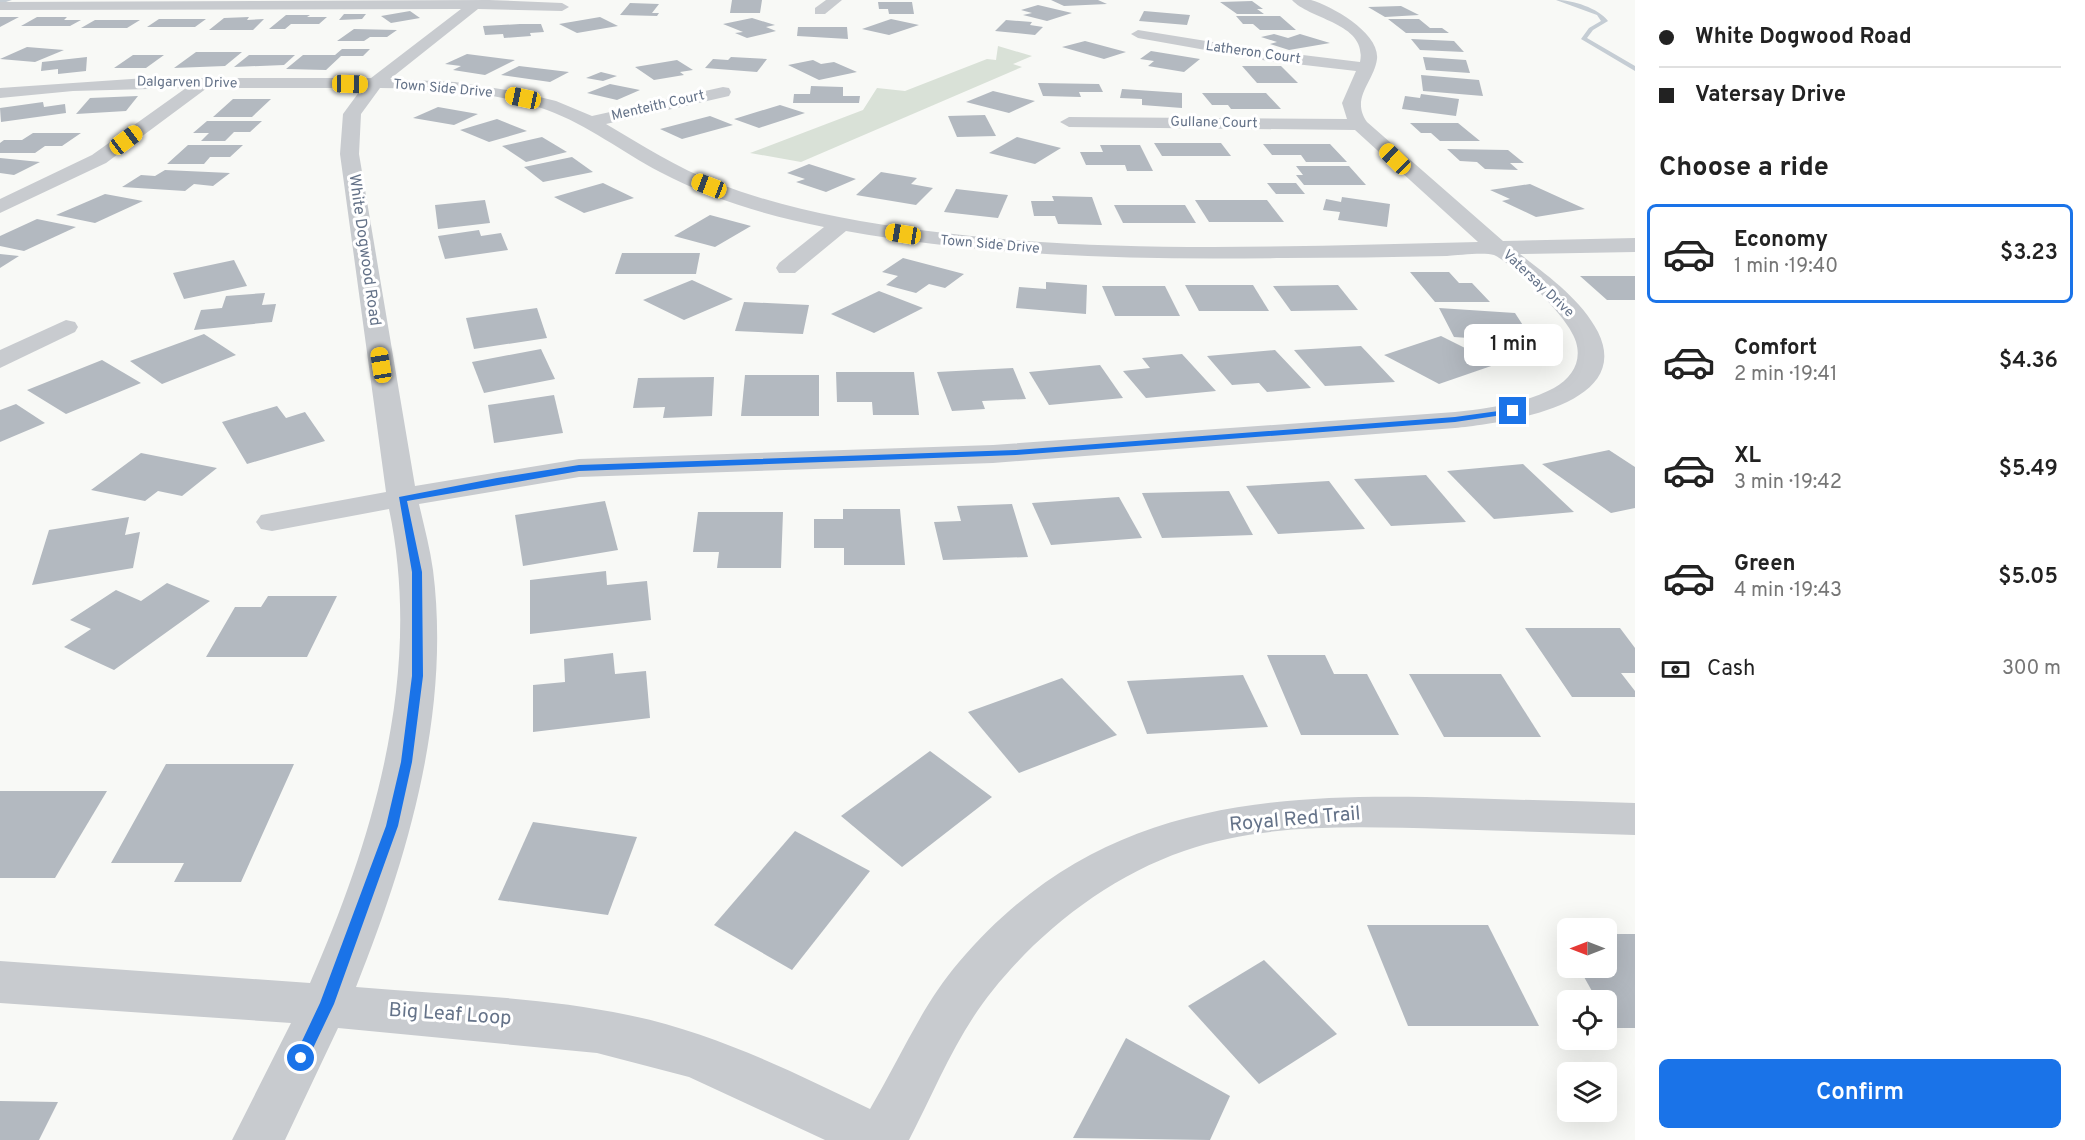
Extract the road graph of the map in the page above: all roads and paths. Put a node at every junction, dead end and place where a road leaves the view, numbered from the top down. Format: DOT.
graph roads {
  1 [pos="835,0"];
  2 [pos="1299,0"];
  3 [pos="479,2"];
  4 [pos="236,3"];
  5 [pos="0,6"];
  6 [pos="562,7"];
  7 [pos="820,11"];
  8 [pos="1138,34"];
  9 [pos="1368,68"];
  10 [pos="203,83"];
  11 [pos="374,84"];
  12 [pos="723,92"];
  13 [pos="0,93"];
  14 [pos="593,121"];
  15 [pos="1069,122"];
  16 [pos="1360,125"];
  17 [pos="0,207"];
  18 [pos="841,224"];
  19 [pos="1635,245"];
  20 [pos="1498,247"];
  21 [pos="787,268"];
  22 [pos="66,327"];
  23 [pos="0,360"];
  24 [pos="402,499"];
  25 [pos="272,522"];
  26 [pos="1635,819"];
  27 [pos="0,982"];
  28 [pos="327,1004"];
  29 [pos="258,1140"];
  30 [pos="880,1140"];
  1 -- 7 [label="street"];
  2 -- 9 [label="street"];
  3 -- 4 [label="street"];
  3 -- 6 [label="street"];
  3 -- 11 [label="street, White Dogwood Road"];
  4 -- 5 [label="street"];
  8 -- 9 [label="street, Latheron Court"];
  9 -- 16 [label="street"];
  10 -- 11 [label="street, Dalgarven Drive"];
  10 -- 13 [label="street, Dalgarven Drive"];
  10 -- 17 [label="street"];
  11 -- 14 [label="street, Town Side Drive"];
  11 -- 24 [label="street, White Dogwood Road"];
  12 -- 14 [label="street, Menteith Court"];
  14 -- 18 [label="street, Town Side Drive"];
  15 -- 16 [label="street, Gullane Court"];
  16 -- 20 [label="street, Vatersay Drive"];
  18 -- 20 [label="street, Town Side Drive"];
  18 -- 21 [label="street"];
  19 -- 20 [label="street, Town Side Drive"];
  20 -- 24 [label="street, Vatersay Drive"];
  22 -- 23 [label="street"];
  24 -- 25 [label="street, Vatersay Drive"];
  24 -- 28 [label="street, White Dogwood Road"];
  26 -- 30 [label="street, Royal Red Trail"];
  27 -- 28 [label="street, Big Leaf Loop"];
  28 -- 29 [label="street, White Dogwood Road"];
  28 -- 30 [label="street, Big Leaf Loop"];
}
